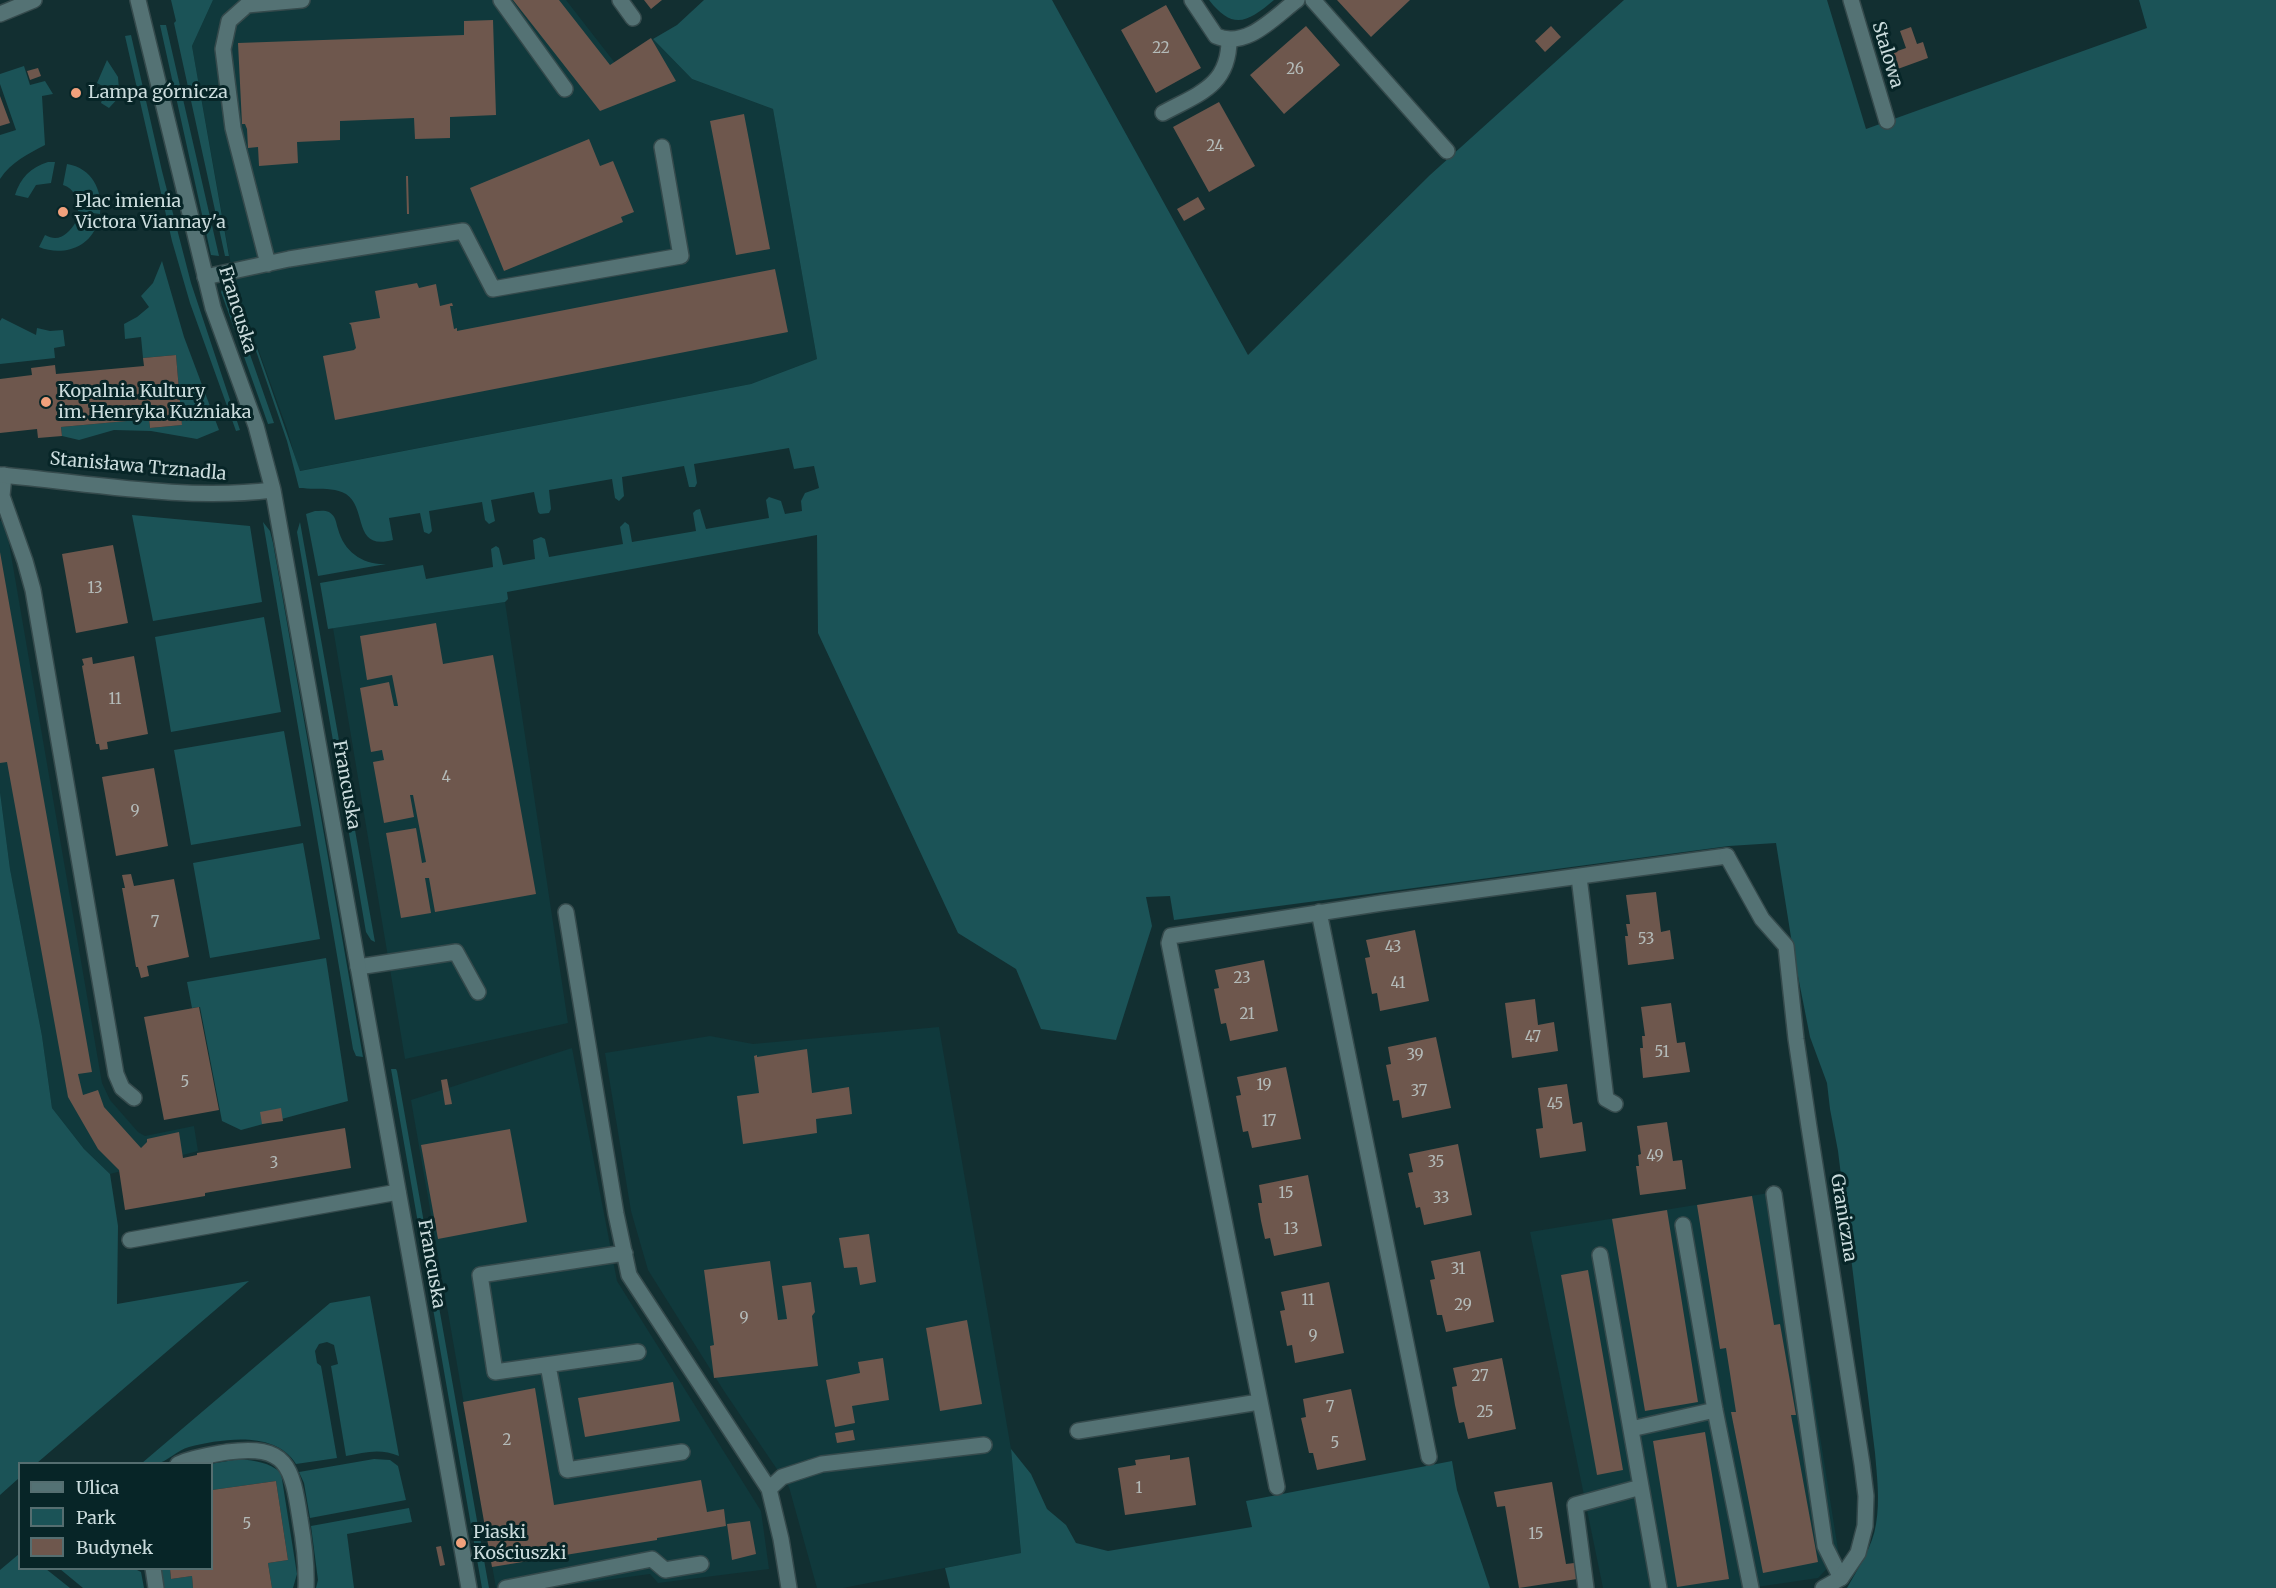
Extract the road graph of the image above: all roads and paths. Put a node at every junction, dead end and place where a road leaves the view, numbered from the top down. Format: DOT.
graph roads {
  1 [pos="34,0"];
  2 [pos="138,0"];
  3 [pos="302,0"];
  4 [pos="501,0"];
  5 [pos="620,0"];
  6 [pos="1192,0"];
  7 [pos="1297,0"];
  8 [pos="1313,0"];
  9 [pos="1851,0"];
  10 [pos="0,14"];
  11 [pos="633,18"];
  12 [pos="1229,40"];
  13 [pos="565,89"];
  14 [pos="1163,113"];
  15 [pos="1887,121"];
  16 [pos="662,147"];
  17 [pos="1447,151"];
  18 [pos="268,264"];
  19 [pos="206,277"];
  20 [pos="2,475"];
  21 [pos="273,490"];
  22 [pos="1579,877"];
  23 [pos="566,912"];
  24 [pos="1319,912"];
  25 [pos="358,967"];
  26 [pos="478,992"];
  27 [pos="134,1098"];
  28 [pos="1616,1104"];
  29 [pos="398,1192"];
  30 [pos="1774,1194"];
  31 [pos="1683,1225"];
  32 [pos="130,1240"];
  33 [pos="625,1253"];
  34 [pos="1600,1255"];
  35 [pos="638,1352"];
  36 [pos="548,1365"];
  37 [pos="1259,1402"];
  38 [pos="1715,1410"];
  39 [pos="1631,1429"];
  40 [pos="1078,1431"];
  41 [pos="984,1444"];
  42 [pos="682,1452"];
  43 [pos="1429,1457"];
  44 [pos="182,1462"];
  45 [pos="1277,1487"];
  46 [pos="1641,1487"];
  47 [pos="769,1489"];
  48 [pos="701,1564"];
  49 [pos="153,1570"];
  50 [pos="1841,1578"];
  51 [pos="156,1588"];
  52 [pos="306,1588"];
  53 [pos="469,1588"];
  54 [pos="507,1588"];
  55 [pos="789,1588"];
  56 [pos="1586,1588"];
  57 [pos="1659,1588"];
  58 [pos="1751,1588"];
  59 [pos="1823,1588"];
  1 -- 10 [label="street"];
  2 -- 19 [label="street, Francuska"];
  3 -- 18 [label="street"];
  4 -- 13 [label="street"];
  5 -- 11 [label="street"];
  6 -- 12 [label="street"];
  7 -- 12 [label="street"];
  8 -- 17 [label="street"];
  9 -- 15 [label="street, Stalowa"];
  12 -- 14 [label="street"];
  16 -- 18 [label="street"];
  18 -- 19 [label="street"];
  19 -- 21 [label="street, Francuska"];
  20 -- 21 [label="street, Stanisława Trznadla"];
  20 -- 27 [label="street"];
  21 -- 25 [label="street, Francuska"];
  22 -- 24 [label="street"];
  22 -- 28 [label="street"];
  22 -- 50 [label="street, Graniczna"];
  23 -- 33 [label="street"];
  24 -- 37 [label="street"];
  24 -- 43 [label="street"];
  25 -- 26 [label="street"];
  25 -- 29 [label="street, Francuska"];
  29 -- 32 [label="street"];
  29 -- 53 [label="street, Francuska"];
  30 -- 50 [label="street"];
  31 -- 38 [label="street"];
  33 -- 36 [label="street"];
  33 -- 47 [label="street"];
  34 -- 39 [label="street"];
  35 -- 36 [label="street"];
  36 -- 42 [label="street"];
  37 -- 40 [label="street"];
  37 -- 45 [label="street"];
  38 -- 39 [label="street"];
  38 -- 58 [label="street"];
  39 -- 46 [label="street"];
  41 -- 47 [label="street"];
  44 -- 52 [label="street"];
  46 -- 56 [label="street"];
  46 -- 57 [label="street"];
  47 -- 55 [label="street"];
  48 -- 54 [label="street"];
  49 -- 51 [label="street"];
  50 -- 59 [label="street, Graniczna"];
}
